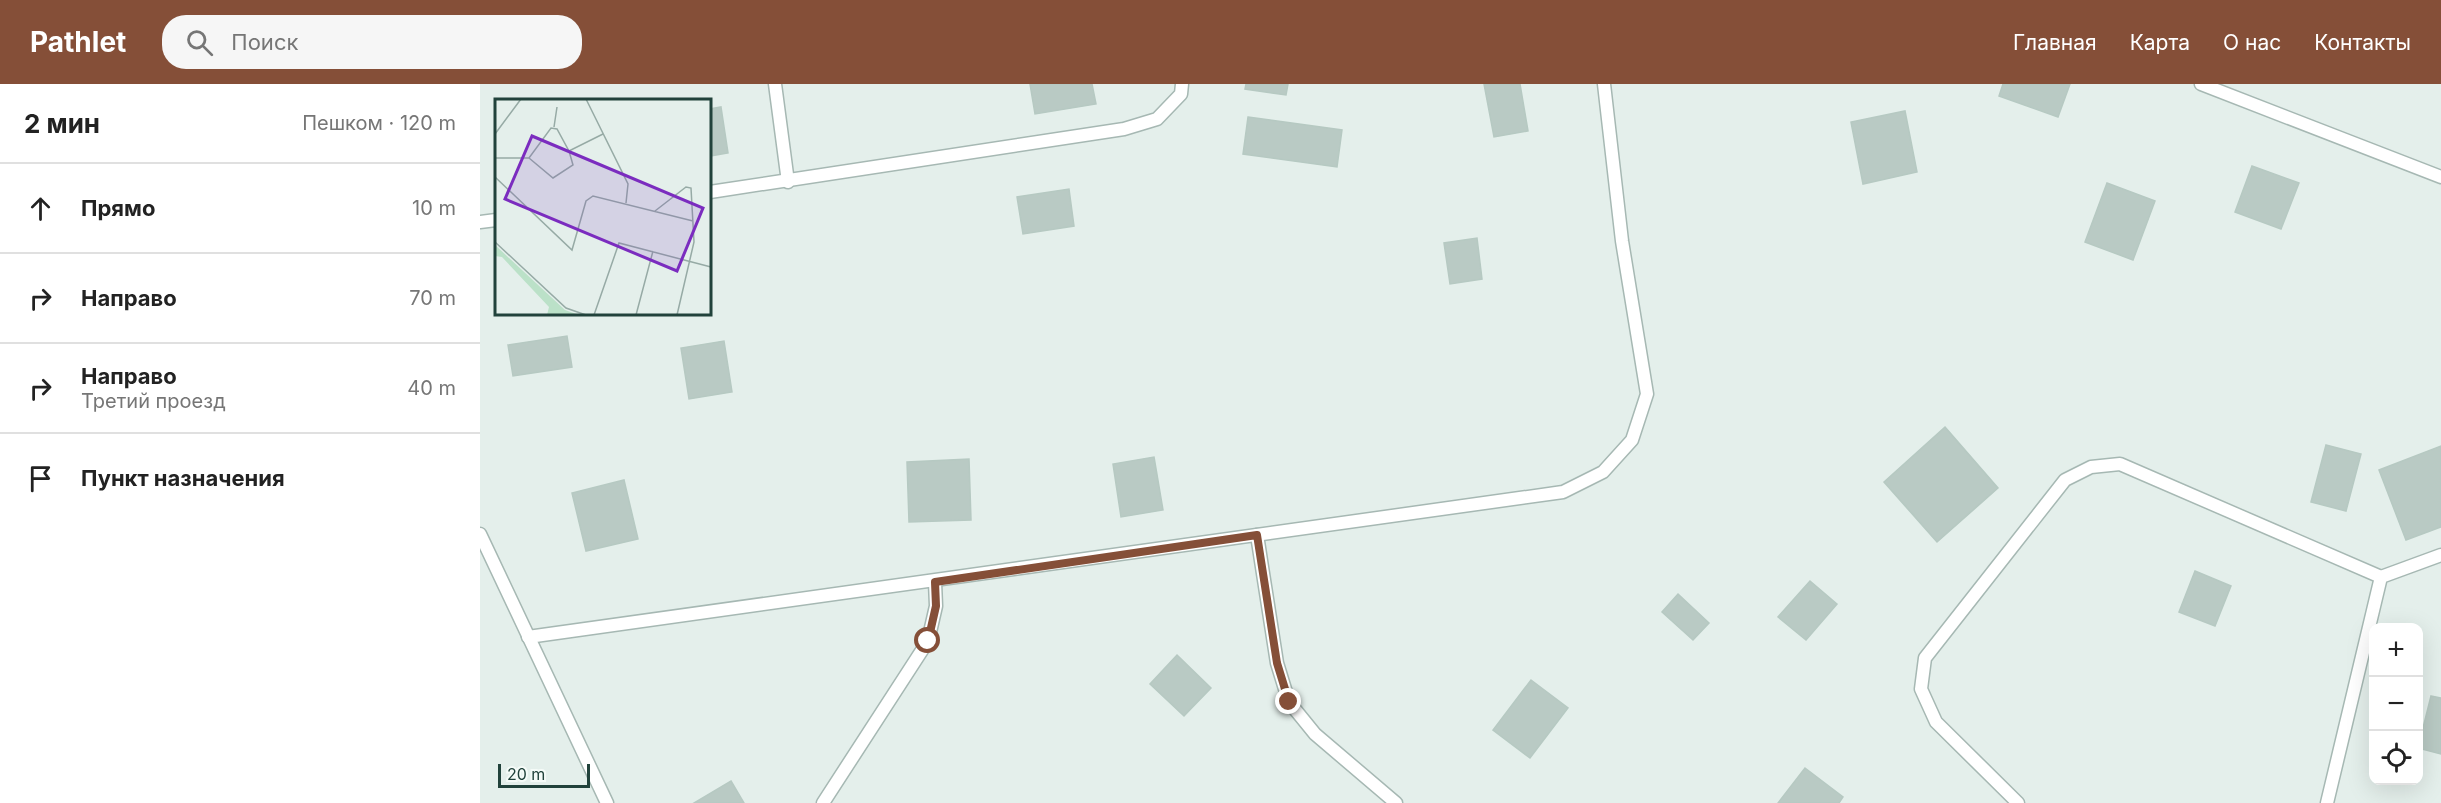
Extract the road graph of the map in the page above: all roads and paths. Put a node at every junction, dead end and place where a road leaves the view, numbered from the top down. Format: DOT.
graph roads {
  1 [pos="775,84"];
  2 [pos="1182,84"];
  3 [pos="1604,84"];
  4 [pos="2201,84"];
  5 [pos="2441,177"];
  6 [pos="788,182"];
  7 [pos="711,192"];
  8 [pos="495,220"];
  9 [pos="480,222"];
  10 [pos="480,534"];
  11 [pos="1257,535"];
  12 [pos="2441,555"];
  13 [pos="2381,577"];
  14 [pos="935,582"];
  15 [pos="528,637"];
  16 [pos="607,803"];
  17 [pos="823,803"];
  18 [pos="1396,803"];
  19 [pos="2018,803"];
  20 [pos="2327,803"];
  1 -- 6 [label="lane"];
  2 -- 6 [label="lane"];
  3 -- 11 [label="lane"];
  4 -- 5 [label="lane"];
  6 -- 7 [label="lane"];
  8 -- 9 [label="lane"];
  10 -- 15 [label="lane"];
  11 -- 14 [label="lane"];
  11 -- 18 [label="lane"];
  12 -- 13 [label="lane"];
  13 -- 19 [label="lane"];
  13 -- 20 [label="lane"];
  14 -- 15 [label="lane"];
  14 -- 17 [label="lane"];
  15 -- 16 [label="lane"];
}
